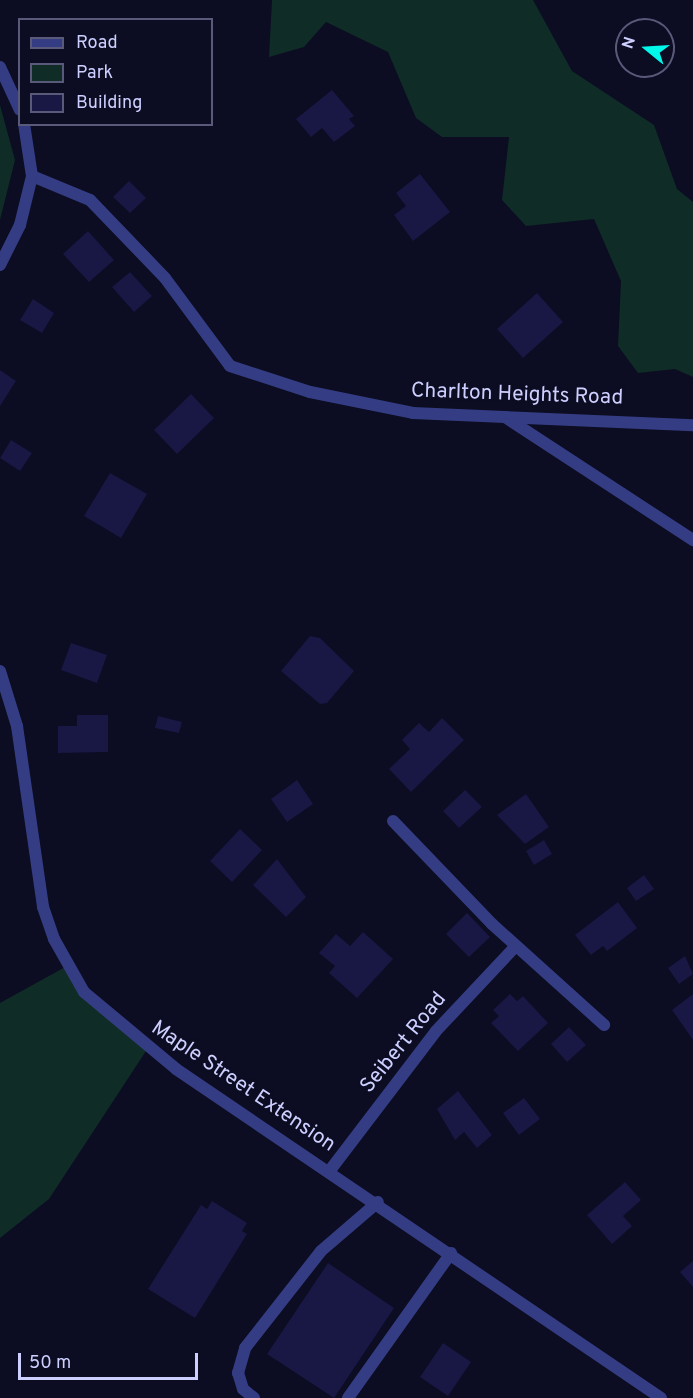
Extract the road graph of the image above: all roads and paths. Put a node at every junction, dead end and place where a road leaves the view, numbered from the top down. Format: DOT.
graph roads {
  1 [pos="0,67"];
  2 [pos="18,106"];
  3 [pos="24,126"];
  4 [pos="32,176"];
  5 [pos="0,265"];
  6 [pos="505,417"];
  7 [pos="693,425"];
  8 [pos="693,540"];
  9 [pos="0,671"];
  10 [pos="393,821"];
  11 [pos="515,947"];
  12 [pos="604,1025"];
  13 [pos="331,1169"];
  14 [pos="378,1202"];
  15 [pos="451,1253"];
  16 [pos="254,1398"];
  17 [pos="348,1398"];
  18 [pos="661,1398"];
  1 -- 2 [label="street"];
  3 -- 4 [label="street"];
  4 -- 5 [label="street"];
  4 -- 6 [label="street, Charlton Heights Road"];
  6 -- 7 [label="street, Charlton Heights Road"];
  6 -- 8 [label="street"];
  9 -- 13 [label="street, Maple Street Extension"];
  10 -- 11 [label="street"];
  11 -- 12 [label="street"];
  11 -- 13 [label="street, Seibert Road"];
  13 -- 14 [label="street, Maple Street Extension"];
  14 -- 15 [label="street, Maple Street Extension"];
  14 -- 16 [label="street"];
  15 -- 17 [label="street"];
  15 -- 18 [label="street, Maple Street Extension"];
}
